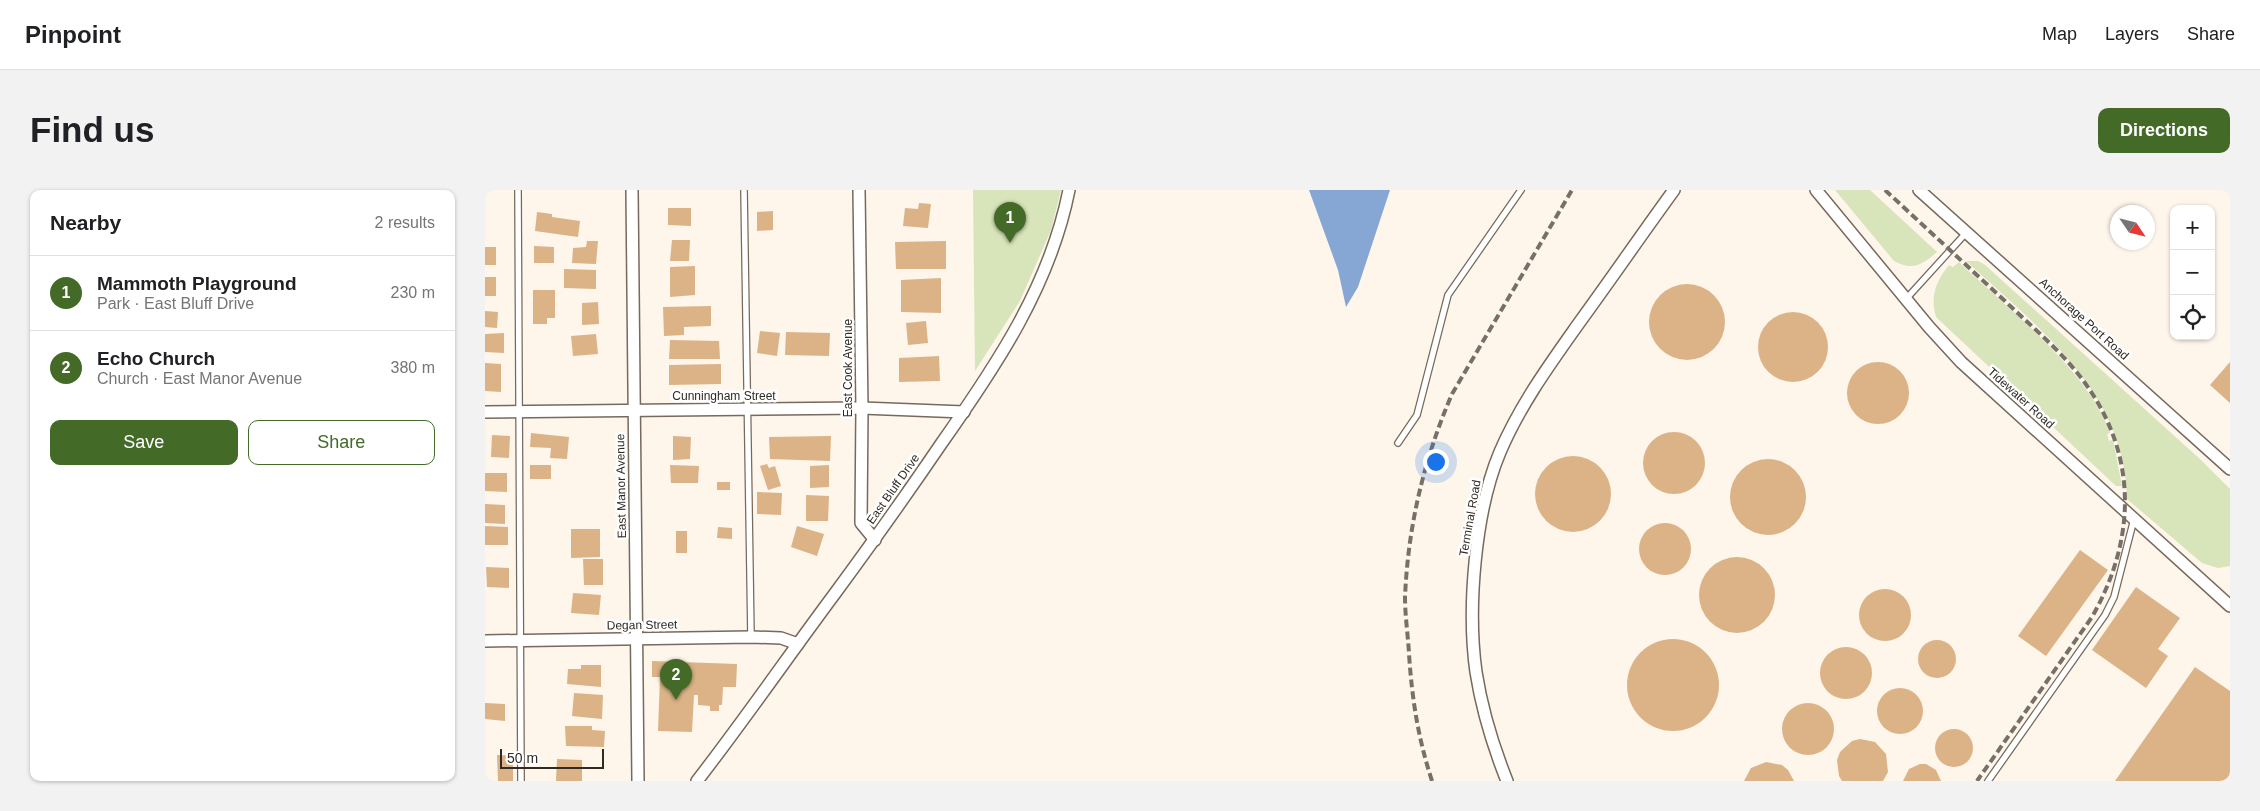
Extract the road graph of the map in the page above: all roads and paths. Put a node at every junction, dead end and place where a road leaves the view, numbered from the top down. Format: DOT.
graph roads {
  1 [pos="517,190"];
  2 [pos="632,190"];
  3 [pos="744,190"];
  4 [pos="859,190"];
  5 [pos="1069,190"];
  6 [pos="1521,190"];
  7 [pos="1674,190"];
  8 [pos="1816,190"];
  9 [pos="1919,190"];
  10 [pos="1966,232"];
  11 [pos="1906,299"];
  12 [pos="862,408"];
  13 [pos="633,410"];
  14 [pos="747,410"];
  15 [pos="485,412"];
  16 [pos="519,412"];
  17 [pos="964,412"];
  18 [pos="1397,443"];
  19 [pos="2230,469"];
  20 [pos="2134,520"];
  21 [pos="875,540"];
  22 [pos="2230,606"];
  23 [pos="751,637"];
  24 [pos="637,638"];
  25 [pos="520,640"];
  26 [pos="485,641"];
  27 [pos="798,644"];
  28 [pos="521,781"];
  29 [pos="638,781"];
  30 [pos="697,781"];
  31 [pos="1507,781"];
  32 [pos="1988,781"];
  1 -- 16 [label="lane"];
  2 -- 13 [label="street, East Manor Avenue"];
  3 -- 14 [label="lane"];
  4 -- 12 [label="street, East Cook Avenue"];
  5 -- 17 [label="street, East Bluff Drive"];
  6 -- 18 [label="lane"];
  7 -- 31 [label="street, Terminal Road"];
  8 -- 11 [label="street, Tidewater Road"];
  9 -- 10 [label="street, Anchorage Port Road"];
  10 -- 11 [label="lane"];
  10 -- 19 [label="street, Anchorage Port Road"];
  11 -- 20 [label="street, Tidewater Road"];
  12 -- 14 [label="street, Cunningham Street"];
  12 -- 17 [label="street, Cunningham Street"];
  12 -- 21 [label="street, East Cook Avenue"];
  13 -- 14 [label="street, Cunningham Street"];
  13 -- 16 [label="street, Cunningham Street"];
  13 -- 24 [label="street, East Manor Avenue"];
  14 -- 23 [label="lane"];
  15 -- 16 [label="street, Cunningham Street"];
  16 -- 25 [label="lane"];
  17 -- 21 [label="street, East Bluff Drive"];
  20 -- 22 [label="street, Tidewater Road"];
  20 -- 32 [label="lane"];
  21 -- 27 [label="street, East Bluff Drive"];
  23 -- 24 [label="street, Degan Street"];
  23 -- 27 [label="street, Degan Street"];
  24 -- 25 [label="street, Degan Street"];
  24 -- 29 [label="street, East Manor Avenue"];
  25 -- 26 [label="street, Degan Street"];
  25 -- 28 [label="lane"];
  27 -- 30 [label="street, East Bluff Drive"];
}
